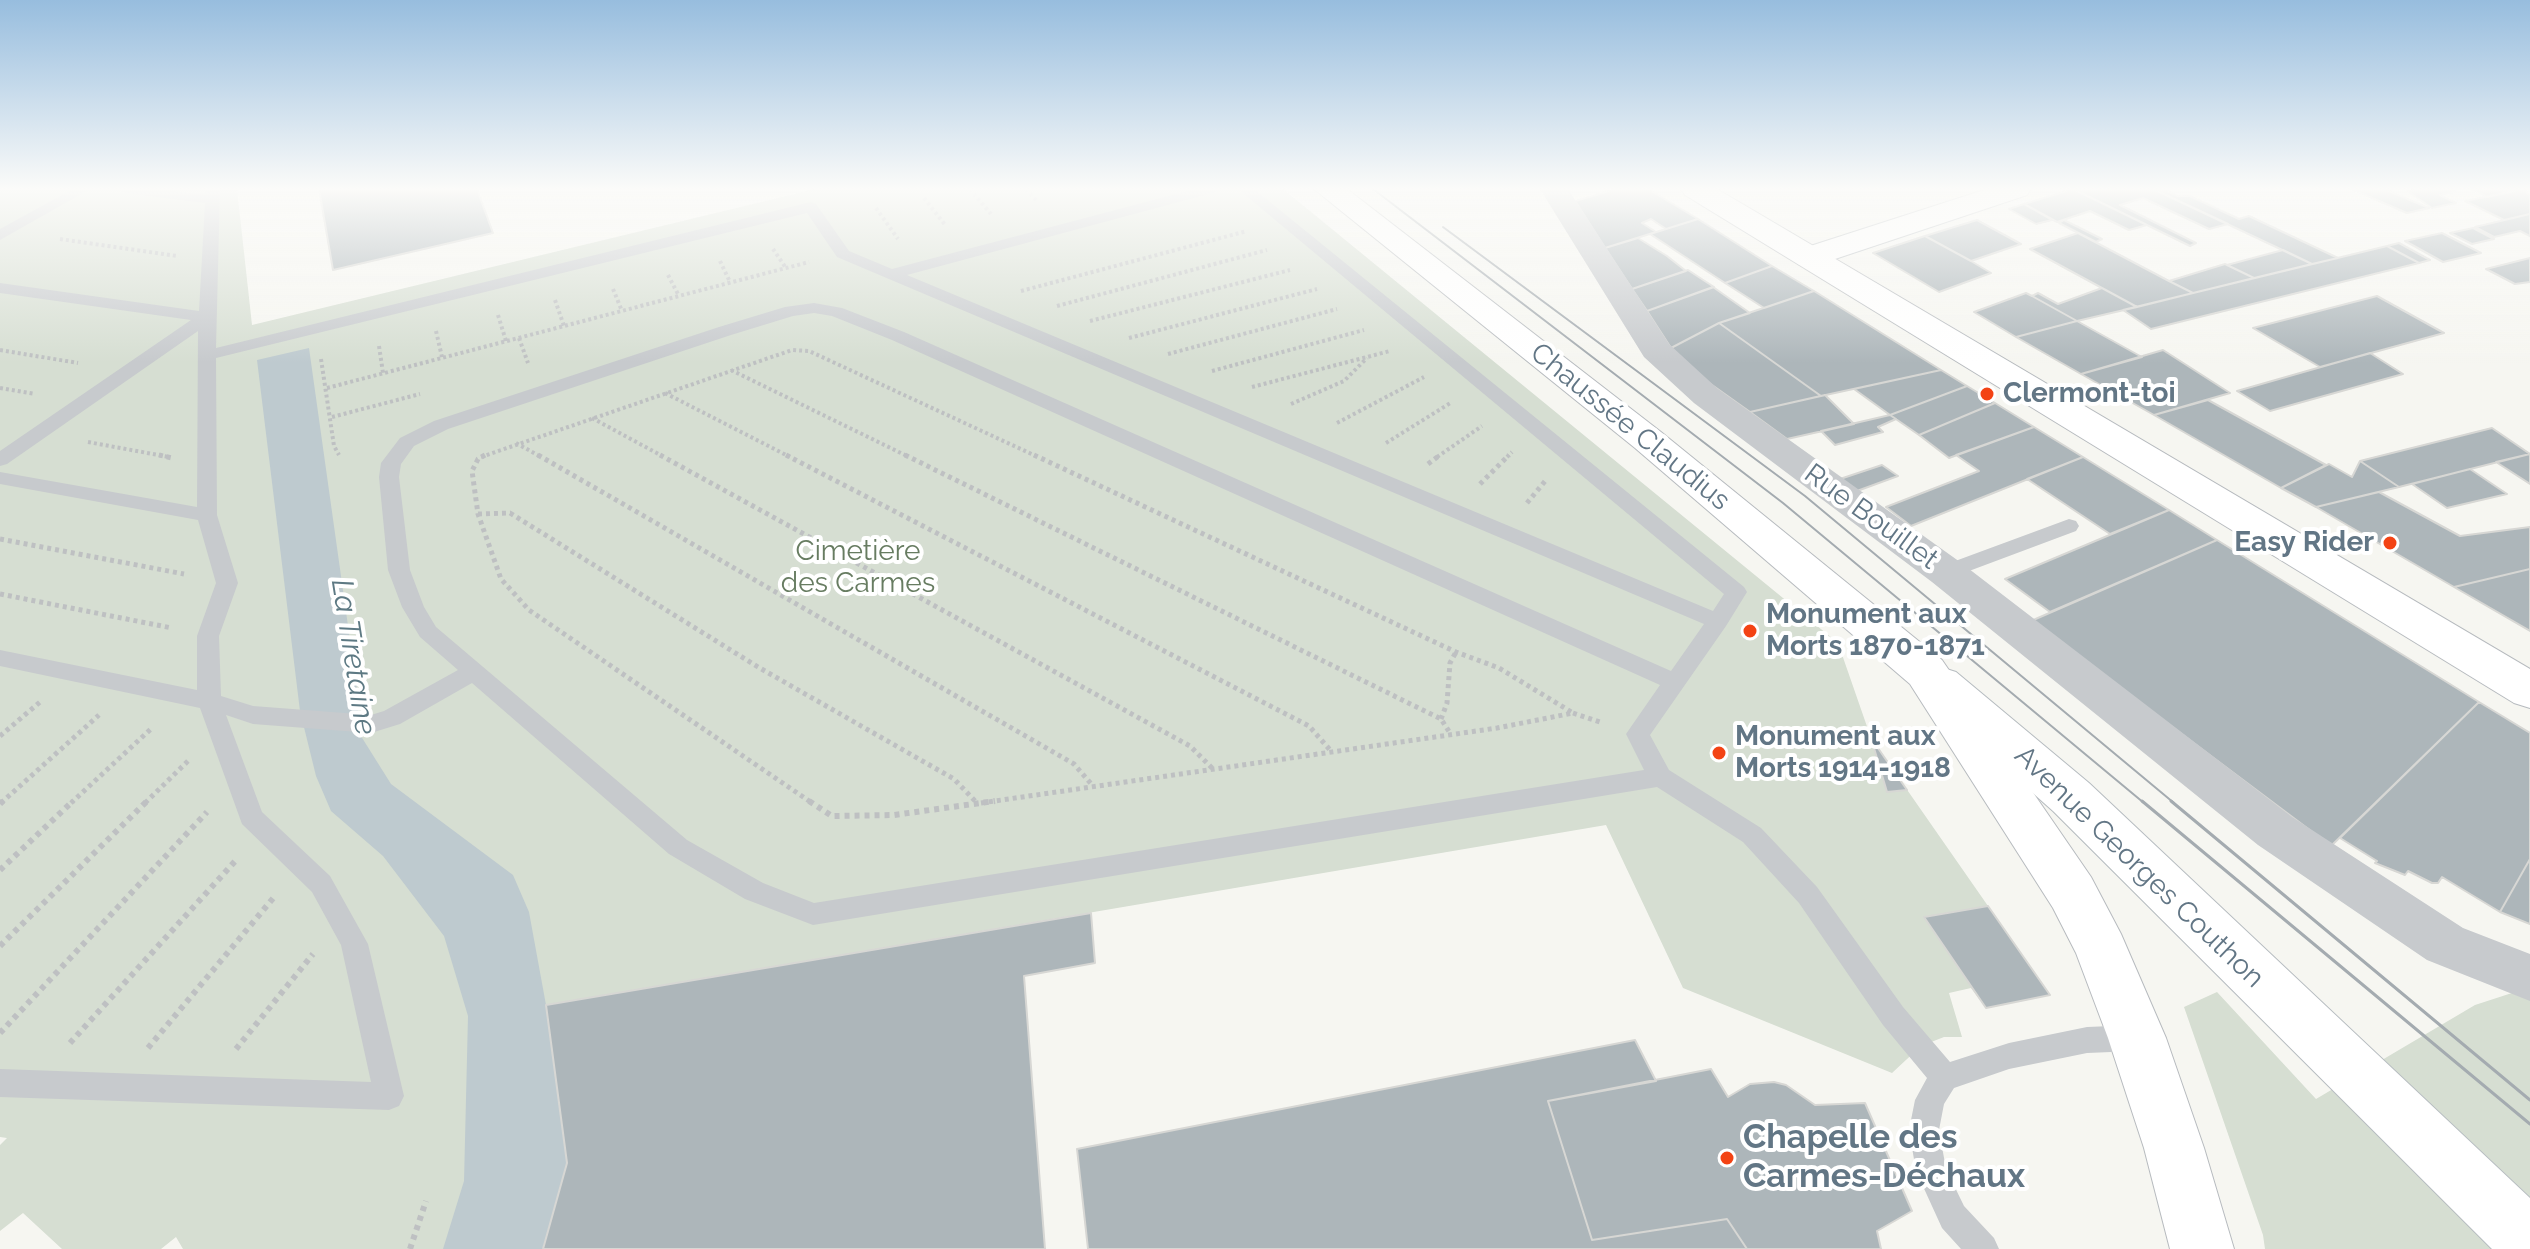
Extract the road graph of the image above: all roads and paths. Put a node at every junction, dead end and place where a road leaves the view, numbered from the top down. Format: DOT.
graph roads {
  1 [pos="108,247"];
  2 [pos="210,247"];
  3 [pos="646,247"];
  4 [pos="838,247"];
  5 [pos="868,247"];
  6 [pos="992,247"];
  7 [pos="1186,247"];
  8 [pos="1276,247"];
  9 [pos="1317,247"];
  10 [pos="1403,247"];
  11 [pos="1591,247"];
  12 [pos="1793,247"];
  13 [pos="1839,247"];
  14 [pos="843,254"];
  15 [pos="1809,257"];
  16 [pos="1332,260"];
  17 [pos="209,261"];
  18 [pos="662,263"];
  19 [pos="891,274"];
  20 [pos="1355,279"];
  21 [pos="613,287"];
  22 [pos="0,288"];
  23 [pos="552,290"];
  24 [pos="679,296"];
  25 [pos="1378,298"];
  26 [pos="494,302"];
  27 [pos="622,311"];
  28 [pos="978,313"];
  29 [pos="207,317"];
  30 [pos="1405,319"];
  31 [pos="564,326"];
  32 [pos="1013,327"];
  33 [pos="316,328"];
  34 [pos="506,341"];
  35 [pos="1430,341"];
  36 [pos="1052,344"];
  37 [pos="0,350"];
  38 [pos="207,355"];
  39 [pos="1367,357"];
  40 [pos="1090,359"];
  41 [pos="1459,364"];
  42 [pos="731,370"];
  43 [pos="129,371"];
  44 [pos="1130,376"];
  45 [pos="327,388"];
  46 [pos="1487,388"];
  47 [pos="664,393"];
  48 [pos="1174,394"];
  49 [pos="1517,411"];
  50 [pos="1217,412"];
  51 [pos="591,417"];
  52 [pos="1259,430"];
  53 [pos="38,433"];
  54 [pos="1547,437"];
  55 [pos="516,443"];
  56 [pos="1307,450"];
  57 [pos="339,455"];
  58 [pos="0,460"];
  59 [pos="207,465"];
  60 [pos="1355,470"];
  61 [pos="0,478"];
  62 [pos="1401,489"];
  63 [pos="1454,511"];
  64 [pos="478,514"];
  65 [pos="207,515"];
  66 [pos="2069,526"];
  67 [pos="0,539"];
  68 [pos="1946,572"];
  69 [pos="227,583"];
  70 [pos="0,594"];
  71 [pos="1718,621"];
  72 [pos="208,636"];
  73 [pos="1456,652"];
  74 [pos="0,658"];
  75 [pos="473,672"];
  76 [pos="1926,672"];
  77 [pos="1675,682"];
  78 [pos="133,685"];
  79 [pos="2530,691"];
  80 [pos="198,699"];
  81 [pos="1573,713"];
  82 [pos="1441,719"];
  83 [pos="219,731"];
  84 [pos="1450,733"];
  85 [pos="1638,734"];
  86 [pos="1331,751"];
  87 [pos="1213,769"];
  88 [pos="1660,777"];
  89 [pos="238,780"];
  90 [pos="1093,786"];
  91 [pos="0,804"];
  92 [pos="977,804"];
  93 [pos="264,829"];
  94 [pos="302,865"];
  95 [pos="0,870"];
  96 [pos="341,920"];
  97 [pos="0,946"];
  98 [pos="2530,978"];
  99 [pos="0,1033"];
  100 [pos="2137,1038"];
  101 [pos="1944,1078"];
  102 [pos="0,1083"];
  103 [pos="32,1085"];
  104 [pos="114,1088"];
  105 [pos="203,1090"];
  106 [pos="426,1201"];
  107 [pos="2530,1242"];
  108 [pos="410,1249"];
  109 [pos="1983,1249"];
  110 [pos="2202,1249"];
  1 -- 17 [label="path"];
  2 -- 17 [label="lane"];
  3 -- 33 [label="lane"];
  4 -- 14 [label="lane"];
  5 -- 14 [label="path"];
  6 -- 19 [label="lane"];
  7 -- 28 [label="path"];
  8 -- 32 [label="path"];
  9 -- 16 [label="lane"];
  10 -- 76 [label="main road, Chaussée Claudius"];
  11 -- 68 [label="street, Rue Bouillet"];
  12 -- 15 [label="main road"];
  13 -- 15 [label="main road"];
  14 -- 19 [label="lane"];
  14 -- 24 [label="path"];
  15 -- 79 [label="main road"];
  16 -- 20 [label="lane"];
  16 -- 36 [label="path"];
  17 -- 29 [label="lane"];
  18 -- 24 [label="path"];
  19 -- 28 [label="lane"];
  20 -- 25 [label="lane"];
  20 -- 40 [label="path"];
  21 -- 27 [label="path"];
  22 -- 29 [label="lane"];
  23 -- 31 [label="path"];
  24 -- 27 [label="path"];
  25 -- 30 [label="lane"];
  25 -- 44 [label="path"];
  26 -- 34 [label="path"];
  27 -- 31 [label="path"];
  28 -- 32 [label="lane"];
  29 -- 38 [label="lane"];
  29 -- 43 [label="lane"];
  30 -- 35 [label="lane"];
  30 -- 48 [label="path"];
  31 -- 34 [label="path"];
  32 -- 36 [label="lane"];
  33 -- 38 [label="lane"];
  33 -- 45 [label="path"];
  34 -- 45 [label="path"];
  35 -- 39 [label="path"];
  35 -- 41 [label="lane"];
  36 -- 40 [label="lane"];
  37 -- 43 [label="path"];
  38 -- 59 [label="lane"];
  39 -- 50 [label="path"];
  39 -- 52 [label="path"];
  40 -- 44 [label="lane"];
  41 -- 46 [label="lane"];
  41 -- 56 [label="path"];
  42 -- 47 [label="path"];
  42 -- 73 [label="path"];
  42 -- 82 [label="path"];
  43 -- 53 [label="lane"];
  44 -- 48 [label="lane"];
  45 -- 57 [label="path"];
  46 -- 49 [label="lane"];
  46 -- 60 [label="path"];
  47 -- 51 [label="path"];
  47 -- 86 [label="path"];
  48 -- 50 [label="lane"];
  49 -- 54 [label="lane"];
  49 -- 62 [label="path"];
  50 -- 52 [label="lane"];
  51 -- 55 [label="path"];
  51 -- 87 [label="path"];
  52 -- 56 [label="lane"];
  53 -- 58 [label="lane"];
  53 -- 59 [label="path"];
  54 -- 63 [label="path"];
  54 -- 71 [label="lane"];
  55 -- 64 [label="path"];
  55 -- 90 [label="path"];
  56 -- 60 [label="lane"];
  59 -- 65 [label="lane"];
  60 -- 62 [label="lane"];
  61 -- 65 [label="lane"];
  62 -- 63 [label="lane"];
  63 -- 71 [label="lane"];
  64 -- 92 [label="path"];
  64 -- 92 [label="path"];
  65 -- 69 [label="lane"];
  66 -- 68 [label="lane"];
  67 -- 69 [label="path"];
  68 -- 98 [label="street, Rue Bouillet"];
  69 -- 72 [label="lane"];
  70 -- 72 [label="path"];
  71 -- 77 [label="lane"];
  72 -- 80 [label="lane"];
  73 -- 81 [label="path"];
  73 -- 82 [label="path"];
  74 -- 78 [label="lane"];
  75 -- 77 [label="lane"];
  75 -- 80 [label="lane"];
  75 -- 88 [label="lane"];
  76 -- 100 [label="main road"];
  76 -- 107 [label="main road, Avenue Georges Couthon"];
  77 -- 85 [label="lane"];
  78 -- 80 [label="lane"];
  78 -- 91 [label="path"];
  80 -- 83 [label="lane"];
  80 -- 95 [label="path"];
  81 -- 84 [label="path"];
  81 -- 85 [label="path"];
  82 -- 84 [label="path"];
  83 -- 89 [label="lane"];
  83 -- 97 [label="path"];
  84 -- 86 [label="path"];
  85 -- 88 [label="lane"];
  86 -- 87 [label="path"];
  87 -- 90 [label="path"];
  88 -- 101 [label="lane"];
  89 -- 93 [label="lane"];
  89 -- 99 [label="path"];
  90 -- 92 [label="path"];
  93 -- 94 [label="lane"];
  93 -- 103 [label="path"];
  94 -- 96 [label="lane"];
  94 -- 104 [label="path"];
  96 -- 105 [label="path"];
  96 -- 105 [label="lane"];
  100 -- 101 [label="lane"];
  100 -- 110 [label="main road"];
  101 -- 109 [label="lane"];
  102 -- 103 [label="lane"];
  103 -- 104 [label="lane"];
  104 -- 105 [label="lane"];
  106 -- 108 [label="path"];
}
